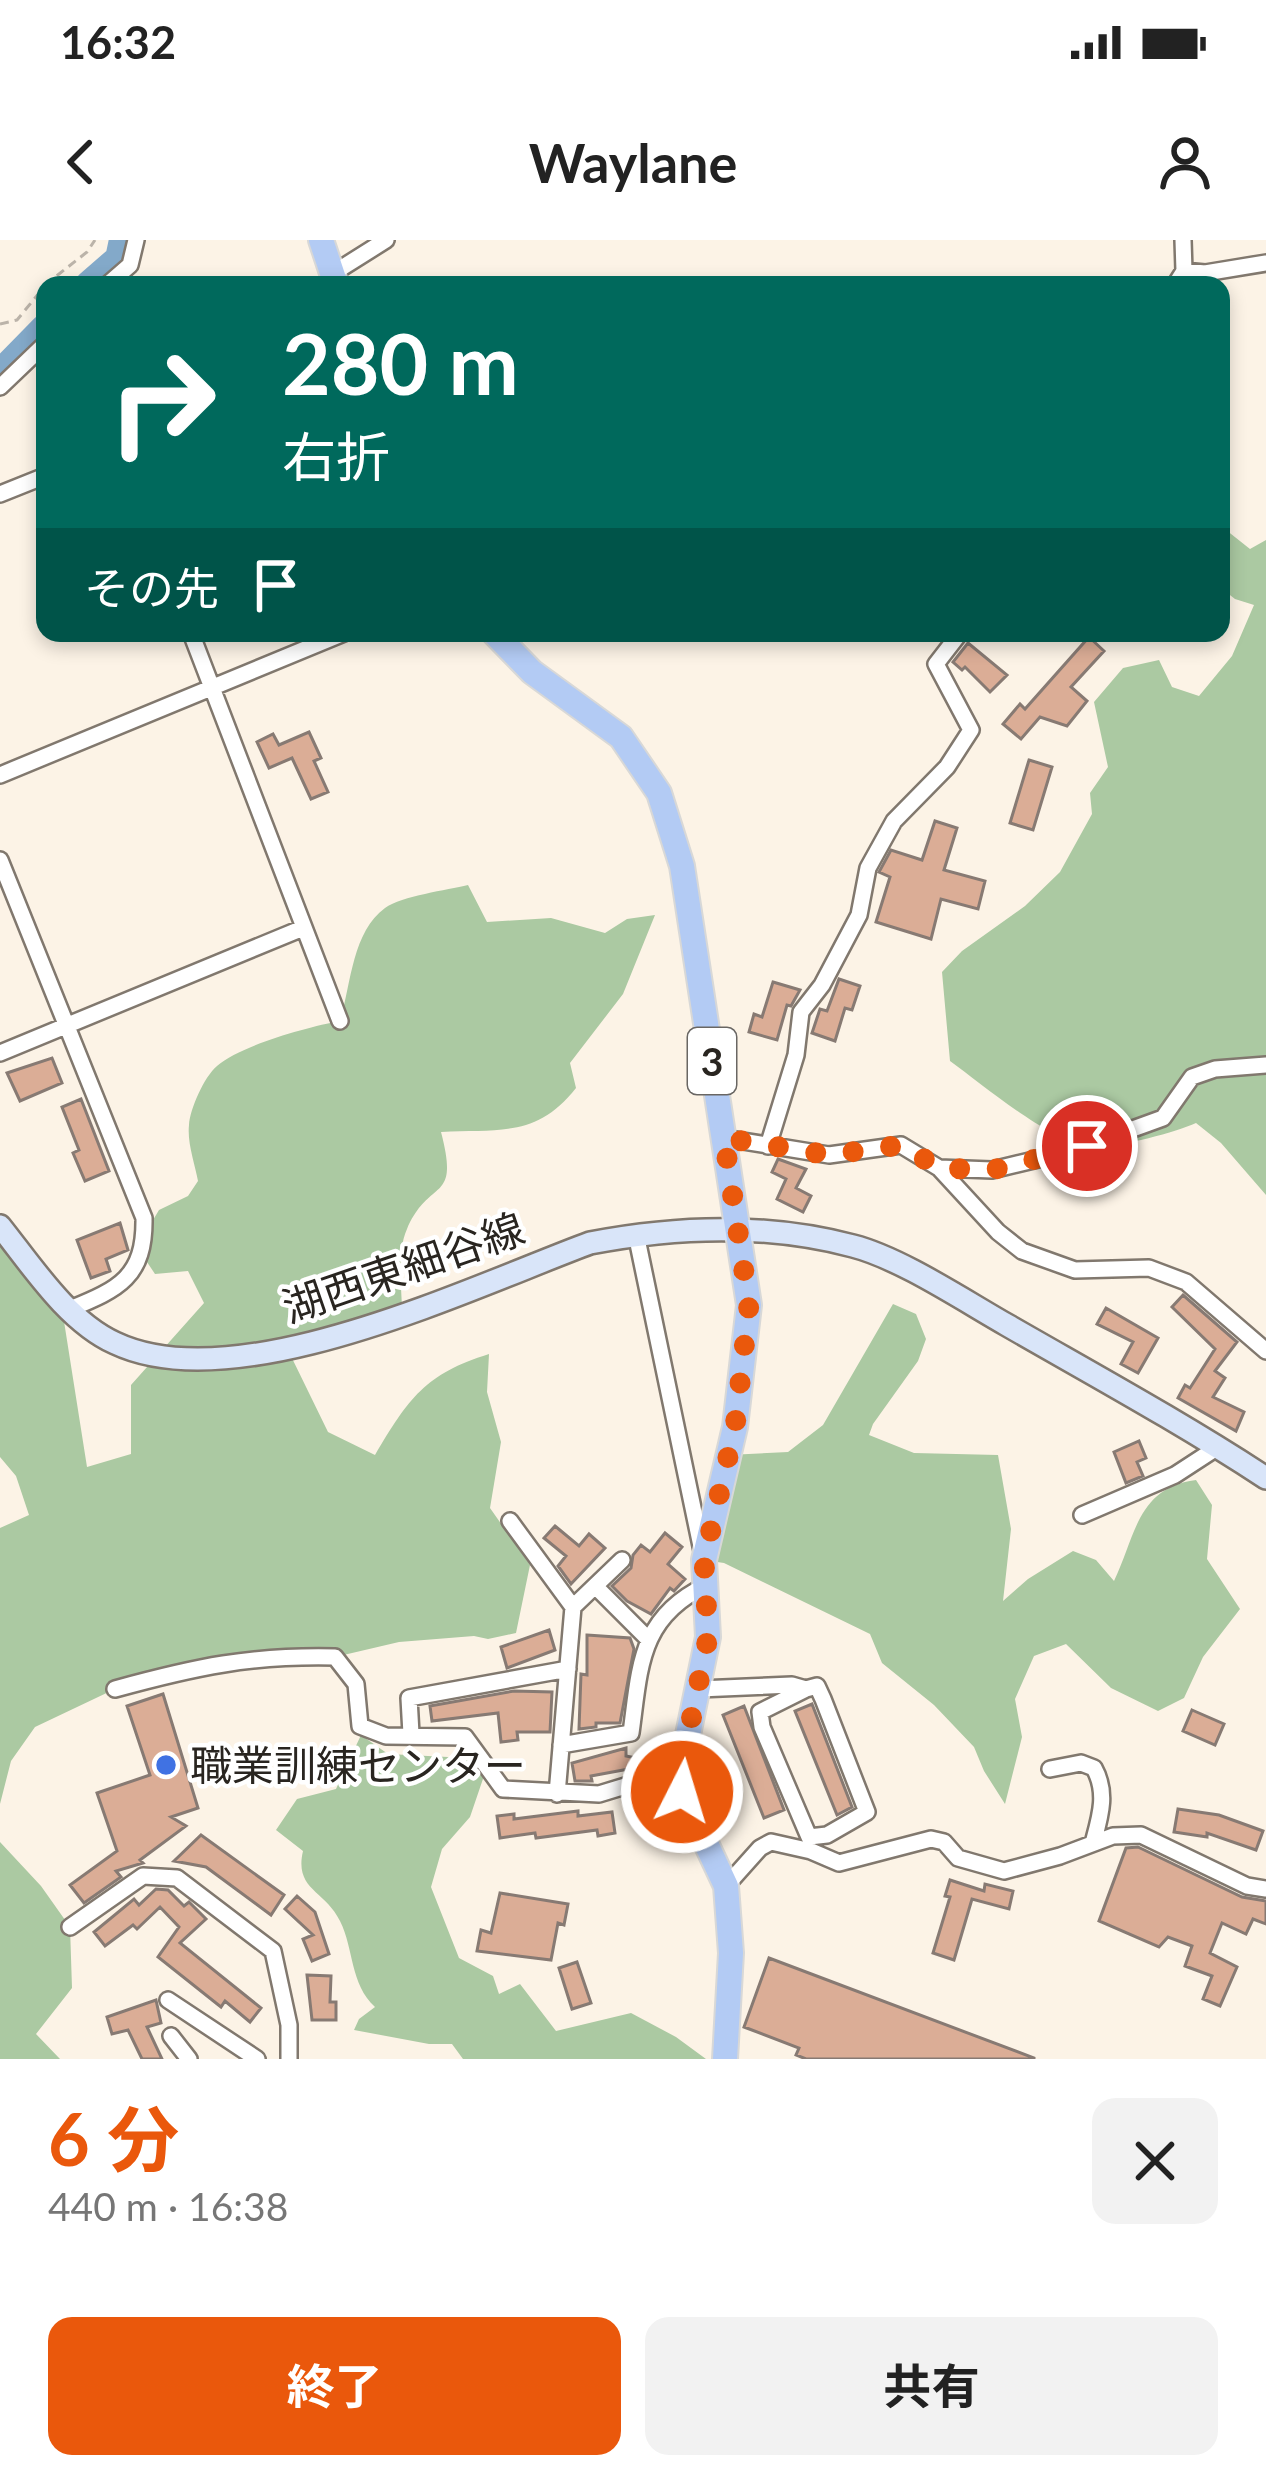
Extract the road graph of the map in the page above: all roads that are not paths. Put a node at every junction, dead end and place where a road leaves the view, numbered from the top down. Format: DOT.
graph roads {
  1 [pos="136,240"];
  2 [pos="320,240"];
  3 [pos="386,240"];
  4 [pos="1183,240"];
  5 [pos="1266,263"];
  6 [pos="117,276"];
  7 [pos="333,276"];
  8 [pos="339,276"];
  9 [pos="1180,276"];
  10 [pos="1192,276"];
  11 [pos="36,353"];
  12 [pos="0,387"];
  13 [pos="36,480"];
  14 [pos="0,494"];
  15 [pos="195,642"];
  16 [pos="323,642"];
  17 [pos="503,642"];
  18 [pos="953,642"];
  19 [pos="213,688"];
  20 [pos="0,775"];
  21 [pos="0,860"];
  22 [pos="303,928"];
  23 [pos="340,1022"];
  24 [pos="65,1028"];
  25 [pos="0,1053"];
  26 [pos="1266,1065"];
  27 [pos="724,1138"];
  28 [pos="768,1146"];
  29 [pos="939,1168"];
  30 [pos="0,1226"];
  31 [pos="737,1228"];
  32 [pos="636,1234"];
  33 [pos="70,1309"];
  34 [pos="1266,1351"];
  35 [pos="1218,1447"];
  36 [pos="1266,1478"];
  37 [pos="1082,1515"];
  38 [pos="510,1521"];
  39 [pos="622,1560"];
  40 [pos="705,1572"];
  41 [pos="595,1586"];
  42 [pos="573,1607"];
  43 [pos="647,1638"];
  44 [pos="568,1669"];
  45 [pos="115,1689"];
  46 [pos="699,1689"];
  47 [pos="806,1689"];
  48 [pos="411,1734"];
  49 [pos="561,1745"];
  50 [pos="681,1769"];
  51 [pos="1050,1769"];
  52 [pos="557,1794"];
  53 [pos="1094,1843"];
  54 [pos="726,1886"];
  55 [pos="1266,1889"];
  56 [pos="70,1927"];
  57 [pos="168,2000"];
  58 [pos="171,2036"];
  59 [pos="189,2059"];
  60 [pos="257,2059"];
  61 [pos="289,2059"];
  62 [pos="725,2059"];
  1 -- 6 [label="street"];
  2 -- 7 [label="main road"];
  3 -- 8 [label="street"];
  4 -- 9 [label="street"];
  5 -- 10 [label="street"];
  11 -- 12 [label="street"];
  13 -- 14 [label="street"];
  15 -- 19 [label="street"];
  16 -- 19 [label="street"];
  17 -- 27 [label="main road, 3"];
  18 -- 28 [label="street"];
  19 -- 20 [label="street"];
  19 -- 22 [label="street"];
  21 -- 24 [label="street"];
  22 -- 23 [label="street"];
  22 -- 24 [label="street"];
  24 -- 25 [label="street"];
  24 -- 33 [label="street"];
  26 -- 29 [label="street"];
  27 -- 28 [label="street"];
  27 -- 31 [label="main road, 3"];
  28 -- 29 [label="street"];
  29 -- 34 [label="street"];
  30 -- 33 [label="main road, 湖西東細谷線"];
  31 -- 32 [label="main road, 湖西東細谷線"];
  31 -- 35 [label="main road, 湖西東細谷線"];
  31 -- 40 [label="main road, 3"];
  32 -- 33 [label="main road, 湖西東細谷線"];
  32 -- 40 [label="street"];
  35 -- 36 [label="main road, 湖西東細谷線"];
  35 -- 37 [label="street"];
  38 -- 42 [label="street"];
  39 -- 41 [label="street"];
  40 -- 43 [label="street"];
  40 -- 46 [label="main road, 3"];
  41 -- 42 [label="street"];
  41 -- 43 [label="street"];
  42 -- 44 [label="street"];
  43 -- 49 [label="street"];
  44 -- 48 [label="street"];
  44 -- 49 [label="street"];
  45 -- 48 [label="street"];
  46 -- 47 [label="street"];
  46 -- 50 [label="main road, 3"];
  47 -- 47 [label="street"];
  48 -- 52 [label="street"];
  49 -- 52 [label="street"];
  50 -- 52 [label="street"];
  50 -- 54 [label="main road, 3"];
  51 -- 53 [label="street"];
  53 -- 54 [label="street"];
  53 -- 55 [label="street"];
  54 -- 62 [label="main road, 3"];
  56 -- 61 [label="street"];
  57 -- 60 [label="street"];
  58 -- 59 [label="street"];
}
